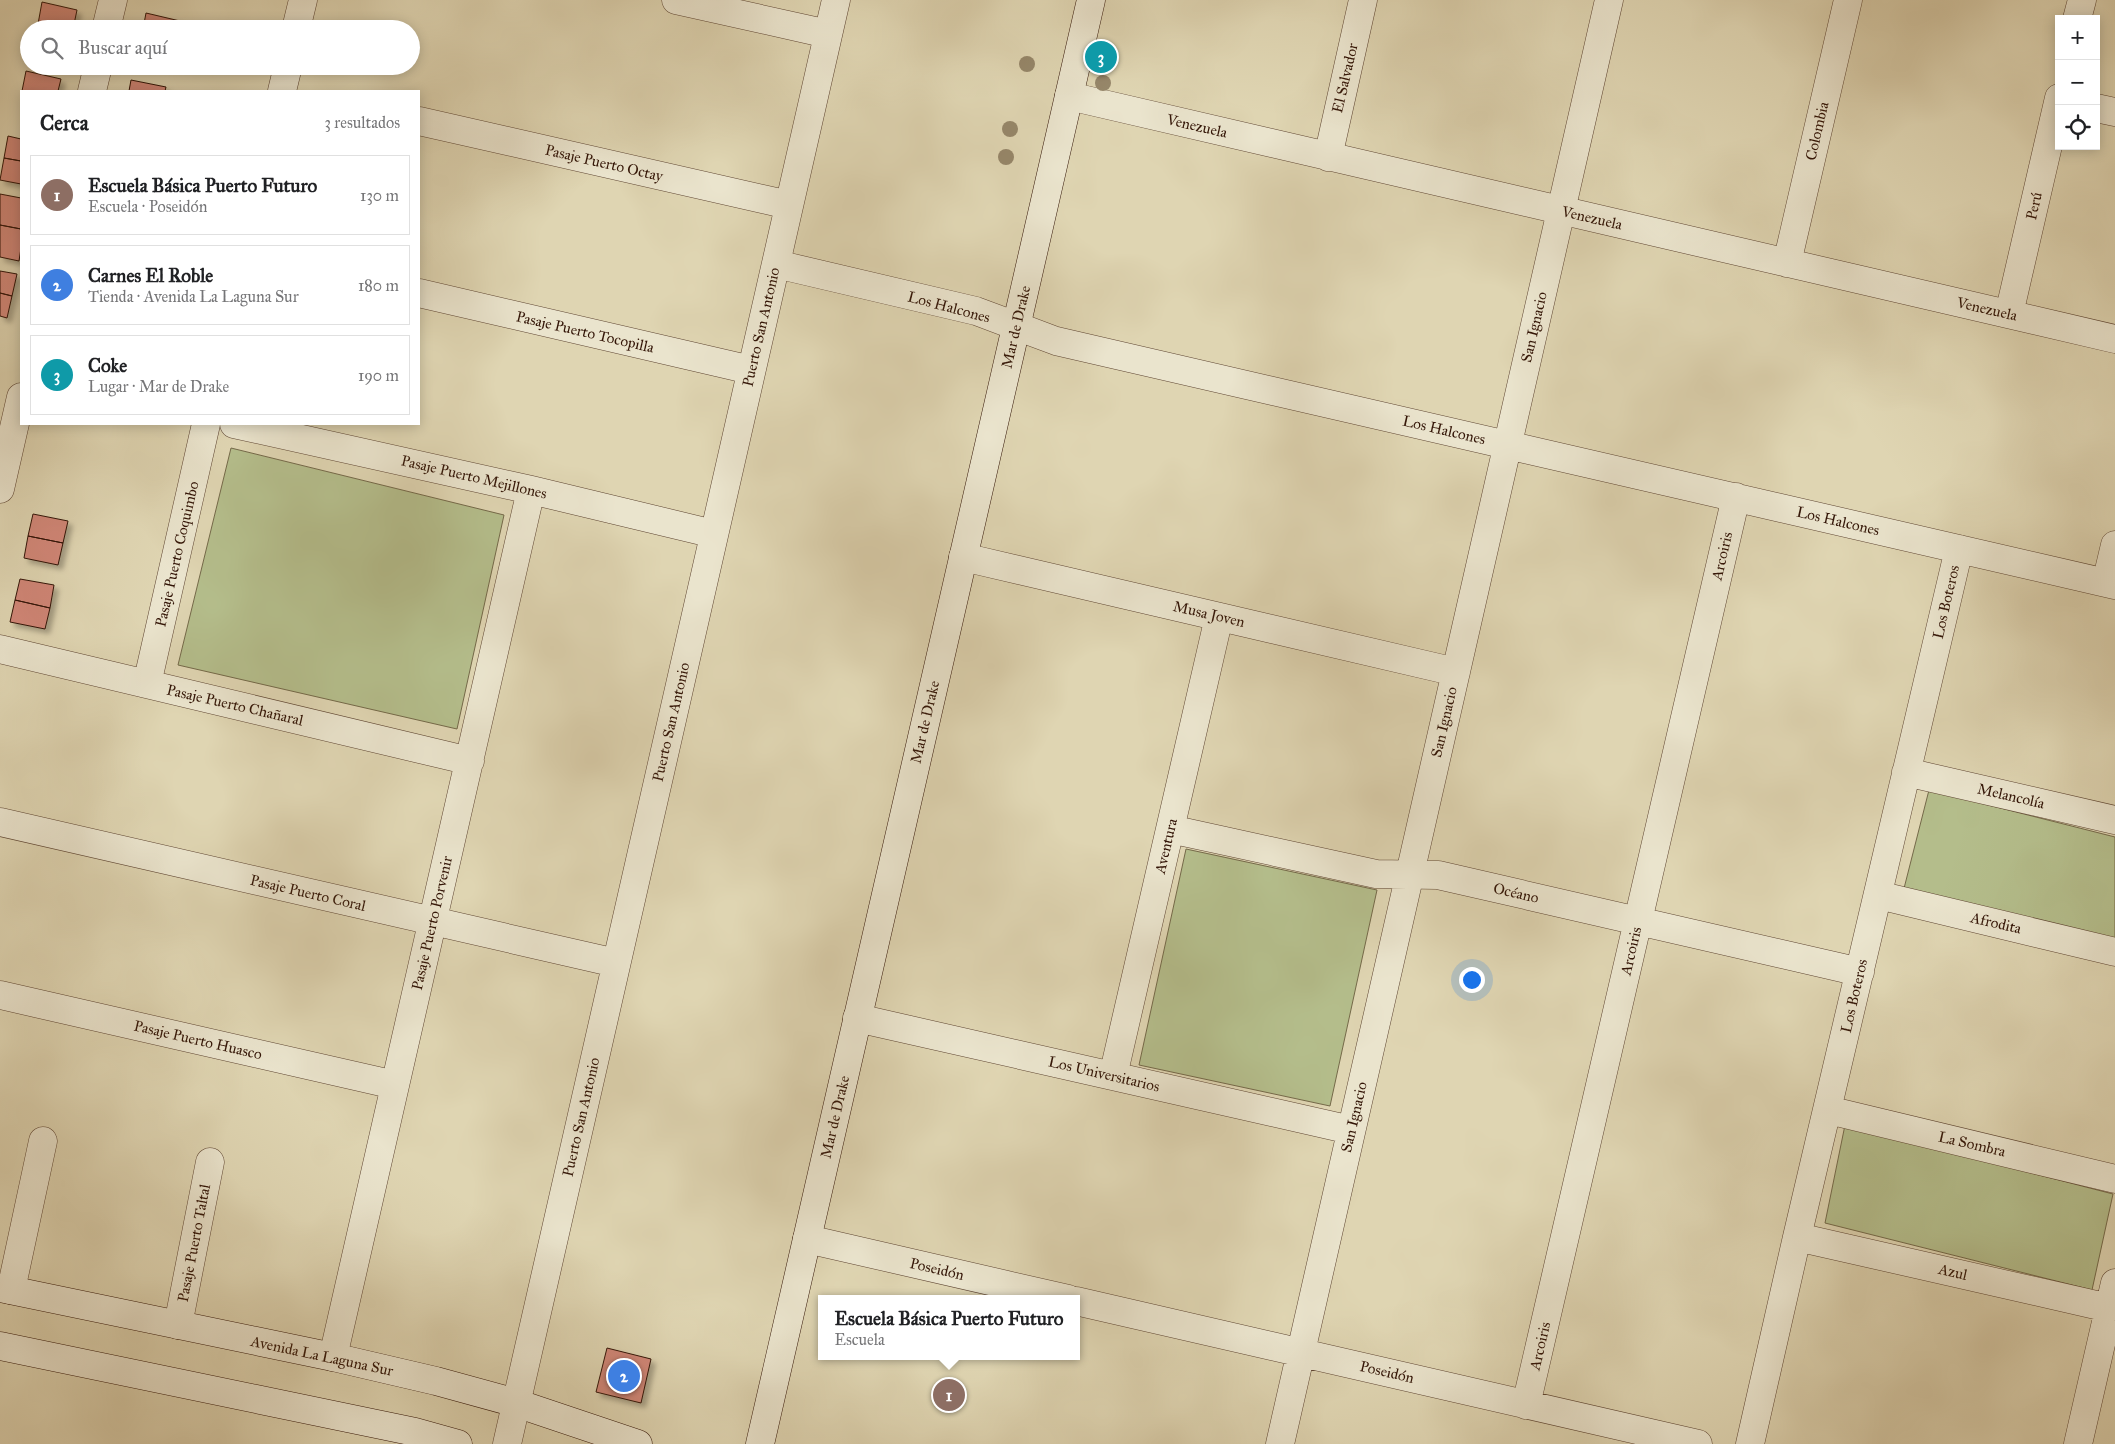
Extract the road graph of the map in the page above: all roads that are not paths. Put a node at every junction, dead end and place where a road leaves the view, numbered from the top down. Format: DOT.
graph roads {
  1 [pos="113,0"];
  2 [pos="303,0"];
  3 [pos="676,0"];
  4 [pos="836,0"];
  5 [pos="1091,0"];
  6 [pos="1363,0"];
  7 [pos="1609,0"];
  8 [pos="1848,0"];
  9 [pos="2082,0"];
  10 [pos="2078,15"];
  11 [pos="108,20"];
  12 [pos="298,20"];
  13 [pos="828,34"];
  14 [pos="96,75"];
  15 [pos="92,90"];
  16 [pos="1069,96"];
  17 [pos="2058,105"];
  18 [pos="2100,109"];
  19 [pos="2115,112"];
  20 [pos="420,121"];
  21 [pos="1328,156"];
  22 [pos="789,205"];
  23 [pos="1561,210"];
  24 [pos="1787,263"];
  25 [pos="776,264"];
  26 [pos="420,293"];
  27 [pos="2009,314"];
  28 [pos="1016,326"];
  29 [pos="2115,339"];
  30 [pos="751,370"];
  31 [pos="20,401"];
  32 [pos="206,425"];
  33 [pos="238,425"];
  34 [pos="1507,445"];
  35 [pos="0,489"];
  36 [pos="531,490"];
  37 [pos="1736,497"];
  38 [pos="714,534"];
  39 [pos="2115,545"];
  40 [pos="1959,549"];
  41 [pos="963,556"];
  42 [pos="2111,584"];
  43 [pos="1219,617"];
  44 [pos="0,650"];
  45 [pos="1456,672"];
  46 [pos="147,684"];
  47 [pos="470,760"];
  48 [pos="1906,772"];
  49 [pos="2115,820"];
  50 [pos="0,822"];
  51 [pos="1170,829"];
  52 [pos="1409,875"];
  53 [pos="1878,895"];
  54 [pos="433,921"];
  55 [pos="1638,922"];
  56 [pos="2115,952"];
  57 [pos="616,964"];
  58 [pos="1860,972"];
  59 [pos="0,994"];
  60 [pos="857,1018"];
  61 [pos="1113,1076"];
  62 [pos="395,1085"];
  63 [pos="1828,1110"];
  64 [pos="1351,1130"];
  65 [pos="43,1141"];
  66 [pos="210,1162"];
  67 [pos="2115,1179"];
  68 [pos="1797,1237"];
  69 [pos="807,1239"];
  70 [pos="5,1289"];
  71 [pos="1051,1295"];
  72 [pos="2112,1295"];
  73 [pos="1080,1302"];
  74 [pos="178,1325"];
  75 [pos="0,1346"];
  76 [pos="1301,1352"];
  77 [pos="332,1357"];
  78 [pos="516,1403"];
  79 [pos="1526,1405"];
  80 [pos="413,1438"];
  81 [pos="458,1444"];
  82 [pos="507,1444"];
  83 [pos="638,1444"];
  84 [pos="760,1444"];
  85 [pos="1280,1444"];
  86 [pos="1698,1444"];
  87 [pos="1750,1444"];
  88 [pos="2078,1444"];
  1 -- 11 [label="street"];
  2 -- 12 [label="street"];
  3 -- 13 [label="street"];
  4 -- 13 [label="street, Puerto San Antonio"];
  5 -- 16 [label="street, Mar de Drake"];
  6 -- 21 [label="street, El Salvador"];
  7 -- 23 [label="street, San Ignacio"];
  8 -- 24 [label="street, Colombia"];
  9 -- 10 [label="street"];
  13 -- 22 [label="street, Puerto San Antonio"];
  14 -- 15 [label="street"];
  16 -- 21 [label="street, Venezuela"];
  16 -- 28 [label="street, Mar de Drake"];
  17 -- 27 [label="street, Perú"];
  18 -- 19 [label="street"];
  20 -- 22 [label="street, Pasaje Puerto Octay"];
  21 -- 23 [label="street, Venezuela"];
  22 -- 25 [label="street, Puerto San Antonio"];
  23 -- 24 [label="street, Venezuela"];
  23 -- 34 [label="street, San Ignacio"];
  24 -- 27 [label="street, Venezuela"];
  25 -- 28 [label="street, Los Halcones"];
  25 -- 30 [label="street, Puerto San Antonio"];
  26 -- 30 [label="street, Pasaje Puerto Tocopilla"];
  27 -- 29 [label="street, Venezuela"];
  28 -- 34 [label="street, Los Halcones"];
  28 -- 41 [label="street, Mar de Drake"];
  30 -- 38 [label="street, Puerto San Antonio"];
  31 -- 35 [label="street"];
  32 -- 46 [label="street, Pasaje Puerto Coquimbo"];
  33 -- 36 [label="street, Pasaje Puerto Mejillones"];
  34 -- 37 [label="street, Los Halcones"];
  34 -- 45 [label="street, San Ignacio"];
  36 -- 38 [label="street, Pasaje Puerto Mejillones"];
  36 -- 47 [label="street, Pasaje Puerto Porvenir"];
  37 -- 40 [label="street, Los Halcones"];
  37 -- 55 [label="street, Arcoiris"];
  38 -- 57 [label="street, Puerto San Antonio"];
  39 -- 42 [label="street"];
  40 -- 42 [label="street, Los Halcones"];
  40 -- 48 [label="street, Los Boteros"];
  41 -- 43 [label="street, Musa Joven"];
  41 -- 60 [label="street, Mar de Drake"];
  43 -- 45 [label="street, Musa Joven"];
  43 -- 51 [label="street, Aventura"];
  44 -- 46 [label="street, Pasaje Puerto Chañaral"];
  45 -- 52 [label="street, San Ignacio"];
  46 -- 47 [label="street, Pasaje Puerto Chañaral"];
  47 -- 54 [label="street, Pasaje Puerto Porvenir"];
  48 -- 49 [label="street, Melancolía"];
  48 -- 53 [label="street, Los Boteros"];
  50 -- 54 [label="street, Pasaje Puerto Coral"];
  51 -- 52 [label="street, Océano"];
  51 -- 61 [label="street, Aventura"];
  52 -- 55 [label="street, Océano"];
  52 -- 64 [label="street, San Ignacio"];
  53 -- 56 [label="street, Afrodita"];
  53 -- 58 [label="street, Los Boteros"];
  54 -- 57 [label="street, Pasaje Puerto Coral"];
  54 -- 62 [label="street, Pasaje Puerto Porvenir"];
  55 -- 58 [label="street, Océano"];
  55 -- 79 [label="street, Arcoiris"];
  57 -- 78 [label="street, Puerto San Antonio"];
  58 -- 63 [label="street, Los Boteros"];
  59 -- 62 [label="street, Pasaje Puerto Huasco"];
  60 -- 61 [label="street, Los Universitarios"];
  60 -- 69 [label="street, Mar de Drake"];
  61 -- 64 [label="street, Los Universitarios"];
  62 -- 77 [label="street, Pasaje Puerto Porvenir"];
  63 -- 67 [label="street, La Sombra"];
  63 -- 68 [label="street, Los Boteros"];
  64 -- 76 [label="street, San Ignacio"];
  65 -- 70 [label="street"];
  66 -- 74 [label="street, Pasaje Puerto Taltal"];
  68 -- 72 [label="street, Azul"];
  68 -- 87 [label="street, Los Boteros"];
  69 -- 71 [label="street, Poseidón"];
  69 -- 84 [label="street, Mar de Drake"];
  70 -- 74 [label="street, Avenida La Laguna Sur"];
  72 -- 88 [label="street"];
  73 -- 76 [label="street, Poseidón"];
  74 -- 77 [label="street, Avenida La Laguna Sur"];
  75 -- 80 [label="street"];
  76 -- 79 [label="street, Poseidón"];
  76 -- 85 [label="street, San Ignacio"];
  77 -- 78 [label="street, Avenida La Laguna Sur"];
  78 -- 82 [label="street, Puerto San Antonio"];
  78 -- 83 [label="street, Avenida La Laguna Sur"];
  79 -- 86 [label="street, Poseidón"];
  80 -- 81 [label="street"];
}
